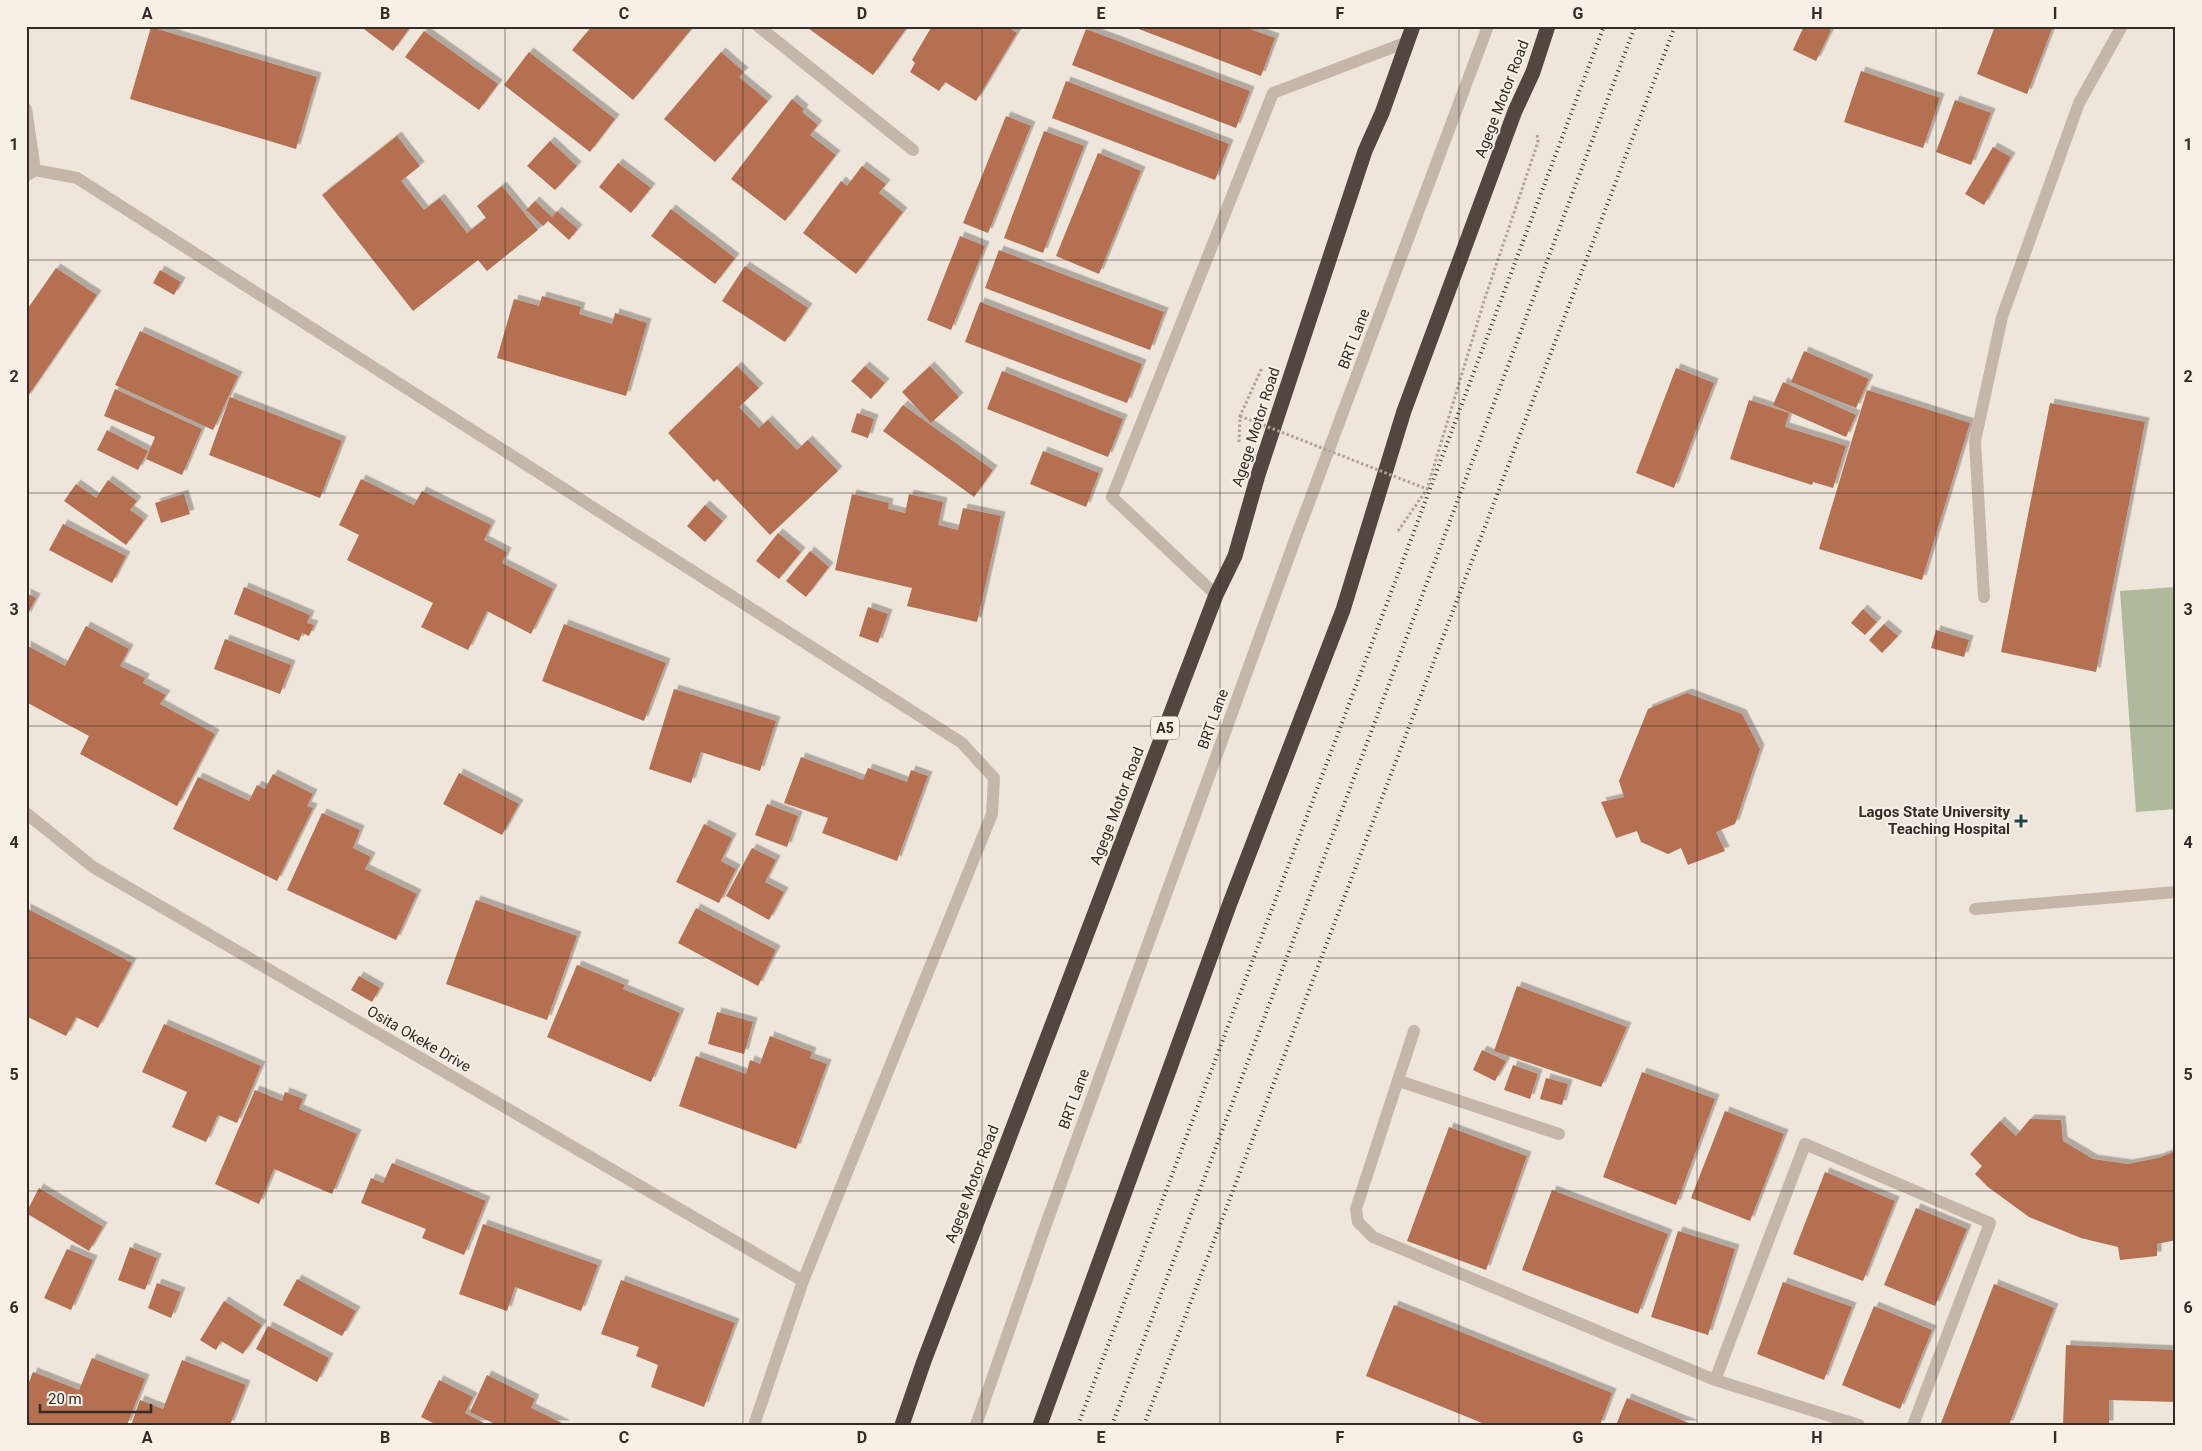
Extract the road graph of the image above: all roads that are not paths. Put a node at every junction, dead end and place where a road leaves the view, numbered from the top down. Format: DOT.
graph roads {
  1 [pos="758,26"];
  2 [pos="1413,26"];
  3 [pos="1488,26"];
  4 [pos="1548,26"];
  5 [pos="2122,26"];
  6 [pos="1407,42"];
  7 [pos="26,109"];
  8 [pos="913,150"];
  9 [pos="30,173"];
  10 [pos="1216,595"];
  11 [pos="1984,597"];
  12 [pos="26,812"];
  13 [pos="2176,892"];
  14 [pos="1975,909"];
  15 [pos="1414,1031"];
  16 [pos="1399,1081"];
  17 [pos="1559,1134"];
  18 [pos="803,1281"];
  19 [pos="1716,1380"];
  20 [pos="754,1425"];
  21 [pos="902,1425"];
  22 [pos="976,1425"];
  23 [pos="1040,1425"];
  24 [pos="1859,1425"];
  25 [pos="1913,1425"];
  1 -- 8 [label="street"];
  2 -- 6 [label="highway, Agege Motor Road / A5"];
  3 -- 22 [label="street, BRT Lane"];
  4 -- 23 [label="highway, Agege Motor Road"];
  5 -- 11 [label="street"];
  6 -- 10 [label="highway, Agege Motor Road / A5"];
  6 -- 10 [label="street"];
  7 -- 9 [label="street"];
  9 -- 18 [label="street"];
  10 -- 21 [label="highway, Agege Motor Road / A5"];
  12 -- 18 [label="street, Osita Okeke Drive"];
  13 -- 14 [label="street"];
  15 -- 16 [label="street"];
  16 -- 17 [label="street"];
  16 -- 19 [label="street"];
  18 -- 20 [label="street"];
  19 -- 24 [label="street"];
  19 -- 25 [label="street"];
}
